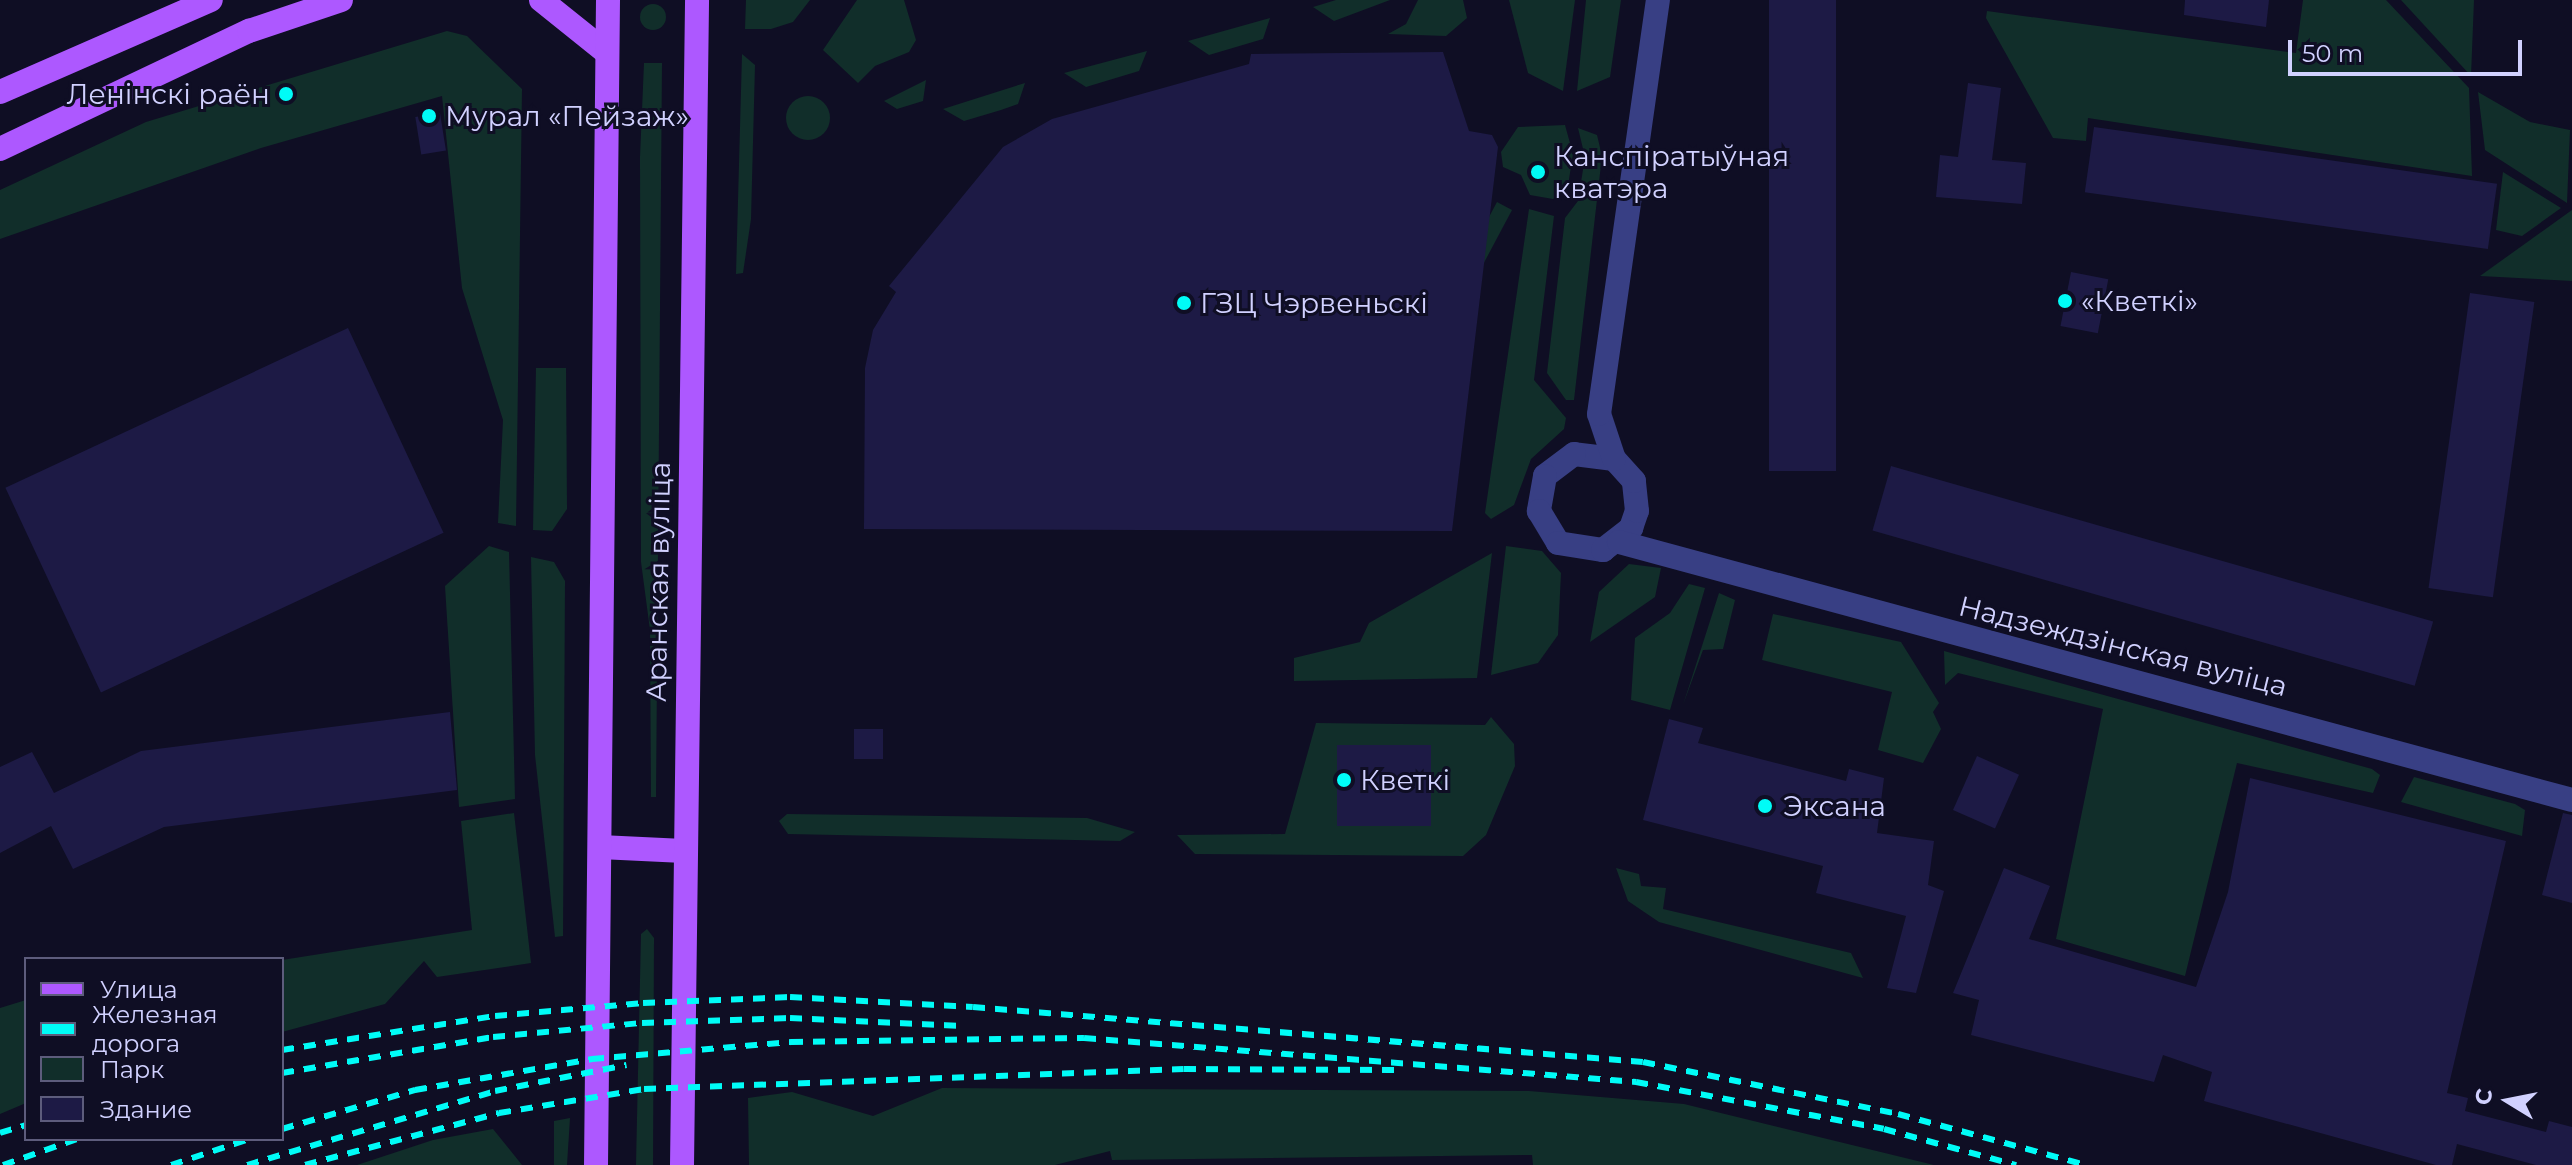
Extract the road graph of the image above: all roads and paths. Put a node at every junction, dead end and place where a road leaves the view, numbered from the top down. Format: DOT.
graph roads {
  1 [pos="211,0"];
  2 [pos="341,0"];
  3 [pos="541,0"];
  4 [pos="608,0"];
  5 [pos="697,0"];
  6 [pos="1658,0"];
  7 [pos="606,52"];
  8 [pos="0,92"];
  9 [pos="0,149"];
  10 [pos="1599,414"];
  11 [pos="1574,454"];
  12 [pos="1614,459"];
  13 [pos="1637,511"];
  14 [pos="1619,542"];
  15 [pos="1659,553"];
  16 [pos="2572,800"];
  17 [pos="600,847"];
  18 [pos="684,851"];
  19 [pos="596,1165"];
  20 [pos="682,1165"];
  1 -- 8 [label="main road"];
  2 -- 9 [label="main road"];
  3 -- 7 [label="main road"];
  4 -- 7 [label="main road, Аранская вуліца"];
  5 -- 18 [label="main road, Аранская вуліца"];
  6 -- 10 [label="street"];
  7 -- 17 [label="main road, Аранская вуліца"];
  10 -- 11 [label="street"];
  10 -- 12 [label="street"];
  11 -- 12 [label="street"];
  11 -- 14 [label="street"];
  12 -- 13 [label="street"];
  13 -- 14 [label="street"];
  13 -- 15 [label="street"];
  14 -- 15 [label="street, Надзеждзінская вуліца"];
  15 -- 16 [label="street, Надзеждзінская вуліца"];
  17 -- 18 [label="main road"];
  17 -- 19 [label="main road, Аранская вуліца"];
  18 -- 20 [label="main road, Аранская вуліца"];
}
